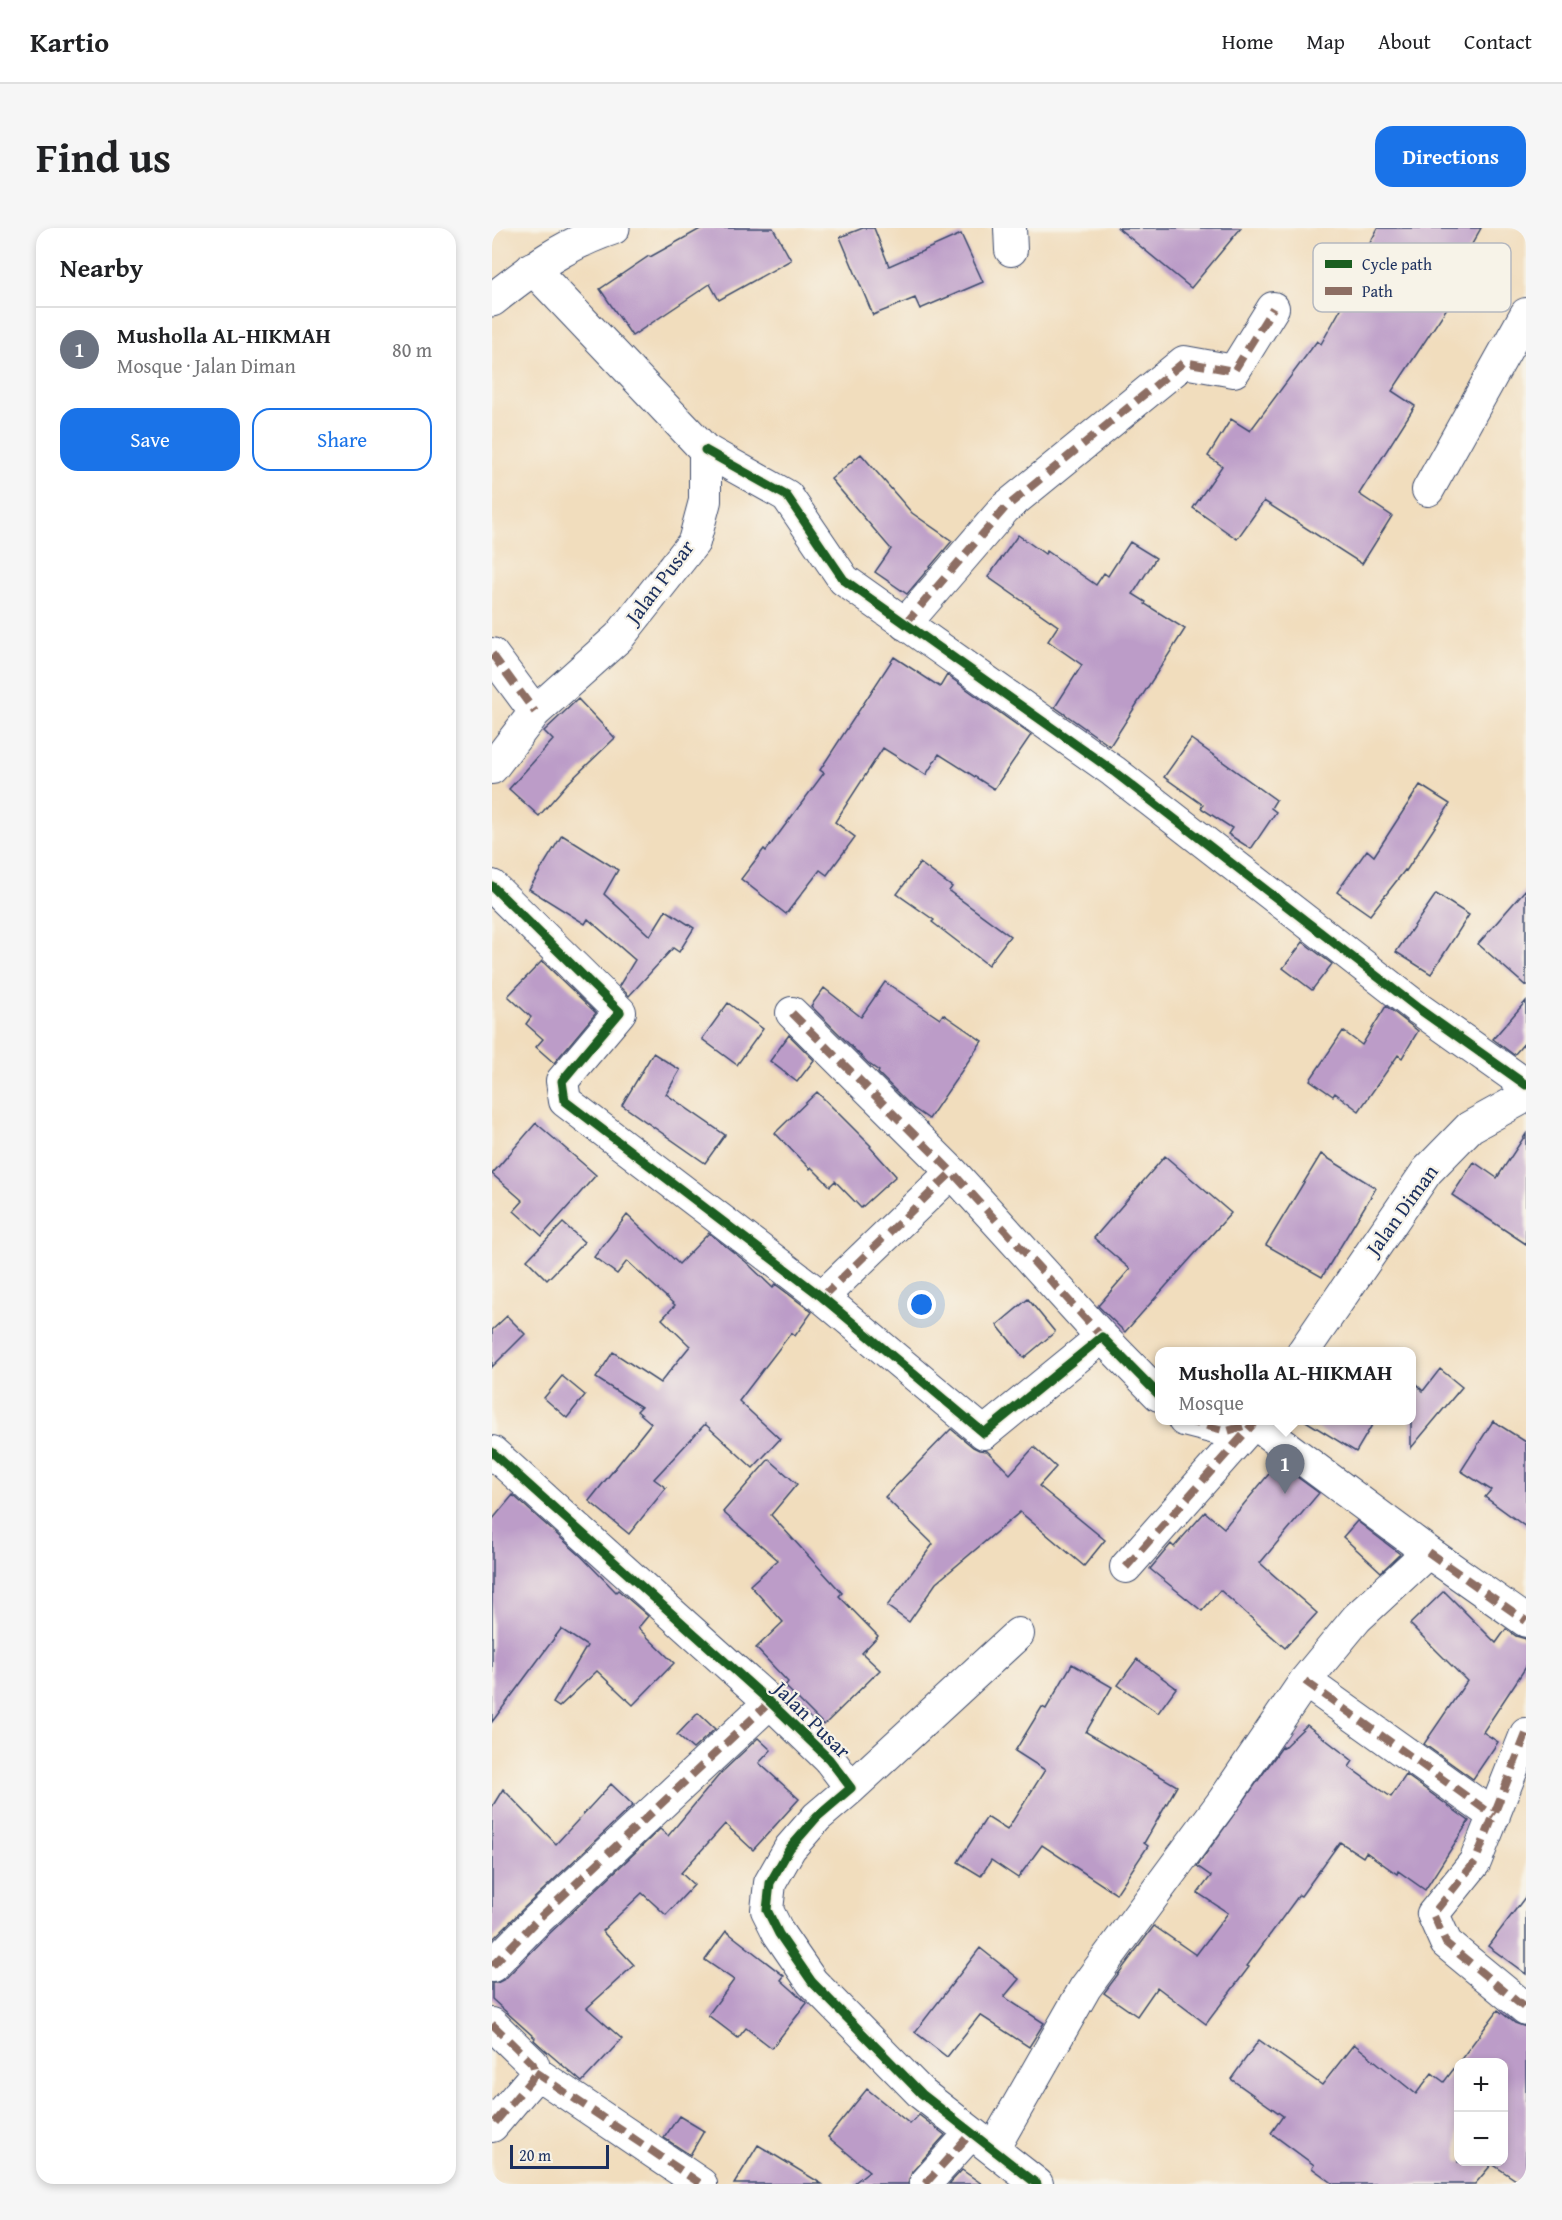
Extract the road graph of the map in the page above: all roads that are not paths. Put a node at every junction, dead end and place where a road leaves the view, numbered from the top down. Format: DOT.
graph roads {
  1 [pos="613,228"];
  2 [pos="532,268"];
  3 [pos="492,300"];
  4 [pos="1273,308"];
  5 [pos="1526,314"];
  6 [pos="705,450"];
  7 [pos="1428,490"];
  8 [pos="905,624"];
  9 [pos="492,654"];
  10 [pos="534,712"];
  11 [pos="492,768"];
  12 [pos="492,886"];
  13 [pos="792,1013"];
  14 [pos="1526,1085"];
  15 [pos="1526,1096"];
  16 [pos="952,1172"];
  17 [pos="822,1297"];
  18 [pos="1102,1337"];
  19 [pos="1307,1347"];
  20 [pos="1155,1391"];
  21 [pos="1204,1425"];
  22 [pos="1246,1425"];
  23 [pos="1252,1425"];
  24 [pos="1259,1425"];
  25 [pos="492,1452"];
  26 [pos="1428,1552"];
  27 [pos="1126,1567"];
  28 [pos="1526,1621"];
  29 [pos="1018,1634"];
  30 [pos="1305,1681"];
  31 [pos="770,1702"];
  32 [pos="1526,1734"];
  33 [pos="851,1788"];
  34 [pos="1494,1816"];
  35 [pos="492,1966"];
  36 [pos="1526,2009"];
  37 [pos="492,2024"];
  38 [pos="535,2072"];
  39 [pos="492,2126"];
  40 [pos="982,2141"];
  41 [pos="701,2184"];
  42 [pos="925,2184"];
  43 [pos="1037,2184"];
  1 -- 2 [label="main road"];
  2 -- 3 [label="main road"];
  2 -- 6 [label="street"];
  4 -- 8 [label="street"];
  5 -- 7 [label="street"];
  6 -- 8 [label="street"];
  6 -- 10 [label="street, Jalan Pusar"];
  8 -- 14 [label="street"];
  9 -- 10 [label="street"];
  10 -- 11 [label="street, Jalan Pusar"];
  12 -- 17 [label="street"];
  13 -- 16 [label="street"];
  15 -- 19 [label="street, Jalan Diman"];
  16 -- 17 [label="street"];
  16 -- 18 [label="street"];
  17 -- 18 [label="street"];
  18 -- 20 [label="street"];
  21 -- 22 [label="street"];
  23 -- 27 [label="street"];
  24 -- 26 [label="street"];
  25 -- 31 [label="street, Jalan Pusar"];
  26 -- 28 [label="street"];
  26 -- 30 [label="street"];
  29 -- 33 [label="street"];
  30 -- 34 [label="street"];
  30 -- 40 [label="street"];
  31 -- 33 [label="street, Jalan Pusar"];
  31 -- 35 [label="street"];
  32 -- 34 [label="street"];
  33 -- 40 [label="street, Jalan Pusar"];
  34 -- 36 [label="street"];
  37 -- 38 [label="street"];
  38 -- 39 [label="street"];
  38 -- 41 [label="street"];
  40 -- 42 [label="street"];
  40 -- 43 [label="street, Jalan Pusar"];
}
